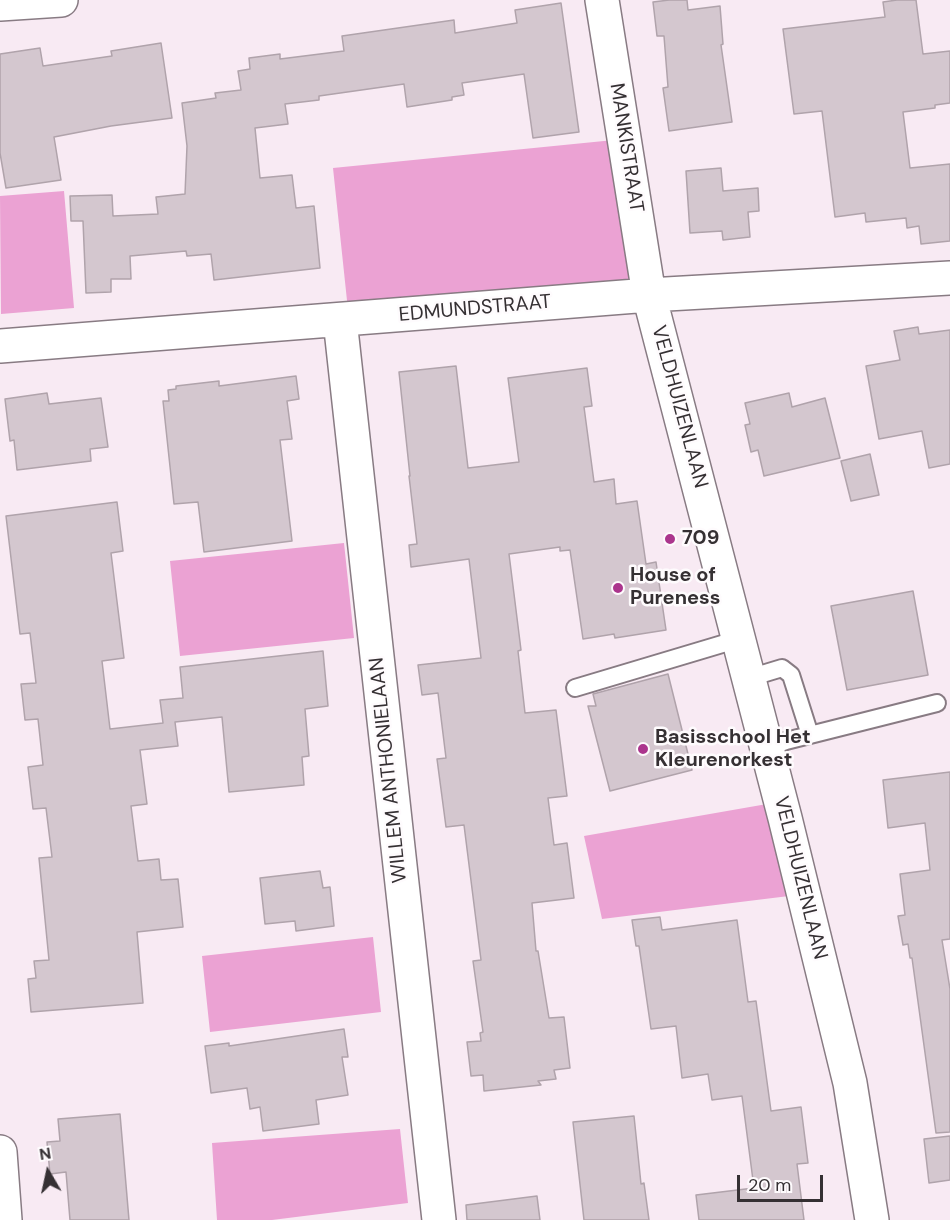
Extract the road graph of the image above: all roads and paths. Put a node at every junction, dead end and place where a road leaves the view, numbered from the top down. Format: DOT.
graph roads {
  1 [pos="61,0"];
  2 [pos="602,0"];
  3 [pos="0,4"];
  4 [pos="950,278"];
  5 [pos="650,296"];
  6 [pos="339,320"];
  7 [pos="0,346"];
  8 [pos="739,639"];
  9 [pos="748,678"];
  10 [pos="575,688"];
  11 [pos="937,703"];
  12 [pos="810,735"];
  13 [pos="767,748"];
  14 [pos="0,1152"];
  15 [pos="5,1220"];
  16 [pos="439,1220"];
  17 [pos="872,1220"];
  1 -- 3 [label="street"];
  2 -- 5 [label="street, MANKISTRAAT"];
  4 -- 5 [label="street, EDMUNDSTRAAT"];
  5 -- 6 [label="street, EDMUNDSTRAAT"];
  5 -- 8 [label="street, VELDHUIZENLAAN"];
  6 -- 7 [label="street, EDMUNDSTRAAT"];
  6 -- 16 [label="street, WILLEM ANTHONIELAAN"];
  8 -- 9 [label="street, VELDHUIZENLAAN"];
  8 -- 10 [label="lane"];
  9 -- 12 [label="lane"];
  9 -- 13 [label="street, VELDHUIZENLAAN"];
  11 -- 12 [label="lane"];
  12 -- 13 [label="lane"];
  13 -- 17 [label="street, VELDHUIZENLAAN"];
  14 -- 15 [label="street"];
}
